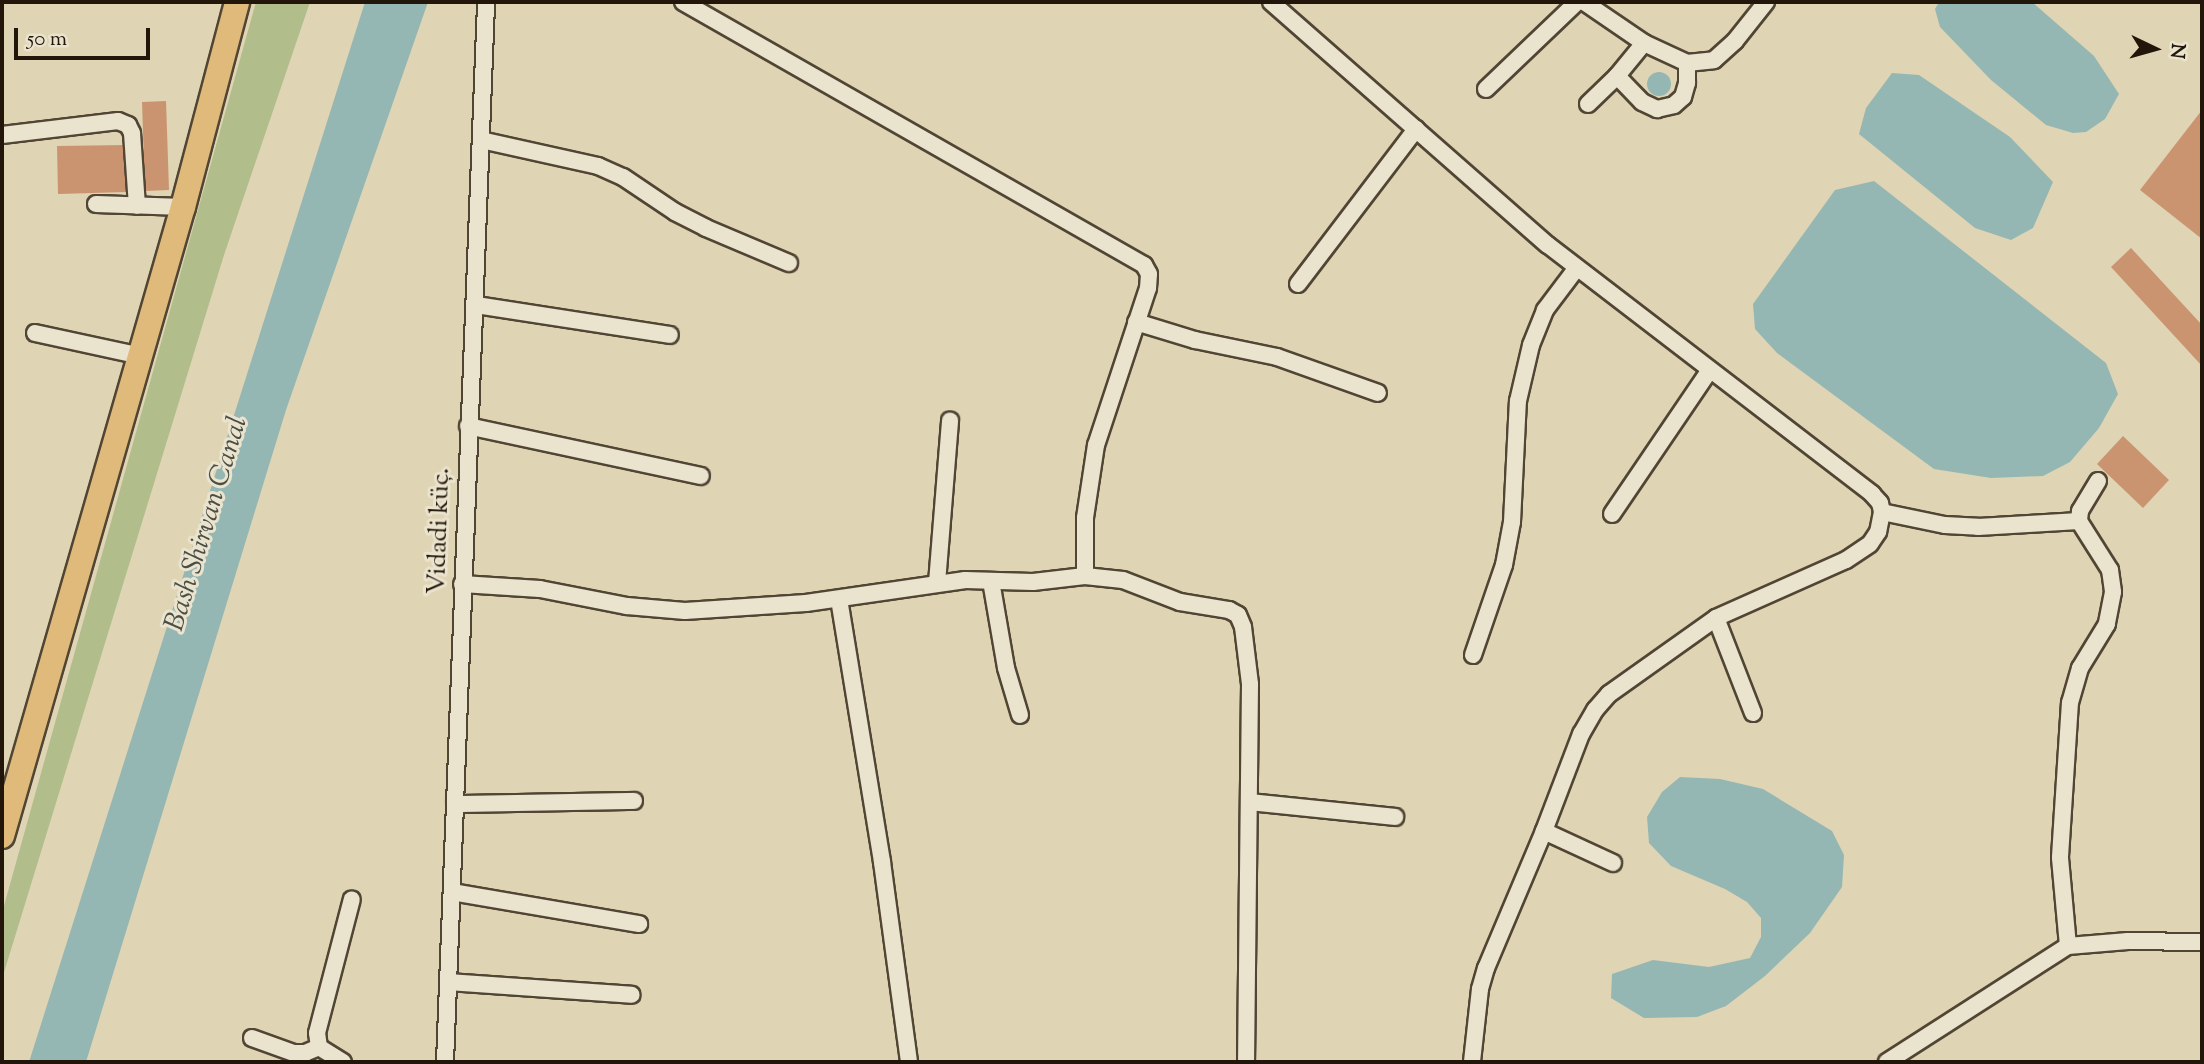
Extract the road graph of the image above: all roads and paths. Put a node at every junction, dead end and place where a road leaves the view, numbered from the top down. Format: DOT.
graph roads {
  1 [pos="237,2"];
  2 [pos="486,2"];
  3 [pos="683,2"];
  4 [pos="1271,2"];
  5 [pos="1577,2"];
  6 [pos="1584,2"];
  7 [pos="1766,2"];
  8 [pos="1644,43"];
  9 [pos="1687,63"];
  10 [pos="1617,76"];
  11 [pos="1486,89"];
  12 [pos="1588,104"];
  13 [pos="1416,129"];
  14 [pos="2,135"];
  15 [pos="481,140"];
  16 [pos="96,204"];
  17 [pos="137,206"];
  18 [pos="183,207"];
  19 [pos="789,263"];
  20 [pos="1576,269"];
  21 [pos="1298,284"];
  22 [pos="476,305"];
  23 [pos="1136,322"];
  24 [pos="35,333"];
  25 [pos="670,335"];
  26 [pos="141,356"];
  27 [pos="1710,370"];
  28 [pos="1378,393"];
  29 [pos="950,421"];
  30 [pos="468,426"];
  31 [pos="701,476"];
  32 [pos="2098,481"];
  33 [pos="1882,512"];
  34 [pos="1612,514"];
  35 [pos="2079,521"];
  36 [pos="1085,576"];
  37 [pos="991,581"];
  38 [pos="937,583"];
  39 [pos="462,584"];
  40 [pos="839,599"];
  41 [pos="1716,618"];
  42 [pos="1473,655"];
  43 [pos="1752,713"];
  44 [pos="1020,715"];
  45 [pos="634,801"];
  46 [pos="1250,802"];
  47 [pos="455,804"];
  48 [pos="1395,817"];
  49 [pos="1544,831"];
  50 [pos="2,836"];
  51 [pos="1613,863"];
  52 [pos="452,892"];
  53 [pos="352,899"];
  54 [pos="639,924"];
  55 [pos="2202,942"];
  56 [pos="2068,946"];
  57 [pos="448,982"];
  58 [pos="632,995"];
  59 [pos="252,1038"];
  60 [pos="319,1047"];
  61 [pos="343,1062"];
  62 [pos="445,1062"];
  63 [pos="909,1062"];
  64 [pos="1246,1062"];
  65 [pos="1472,1062"];
  66 [pos="1887,1062"];
  1 -- 18 [label="main road"];
  2 -- 15 [label="street, Vidadi küç."];
  3 -- 23 [label="street"];
  4 -- 13 [label="street"];
  5 -- 11 [label="street"];
  6 -- 8 [label="street"];
  7 -- 9 [label="street"];
  8 -- 9 [label="street"];
  8 -- 10 [label="street"];
  9 -- 10 [label="street"];
  10 -- 12 [label="street"];
  13 -- 20 [label="street"];
  13 -- 21 [label="street"];
  14 -- 17 [label="street"];
  15 -- 19 [label="street"];
  15 -- 22 [label="street, Vidadi küç."];
  16 -- 17 [label="street"];
  17 -- 18 [label="street"];
  18 -- 26 [label="main road"];
  20 -- 27 [label="street"];
  20 -- 42 [label="street"];
  22 -- 25 [label="street"];
  22 -- 30 [label="street, Vidadi küç."];
  23 -- 28 [label="street"];
  23 -- 36 [label="street"];
  24 -- 26 [label="street"];
  26 -- 50 [label="main road"];
  27 -- 33 [label="street"];
  27 -- 34 [label="street"];
  29 -- 38 [label="street"];
  30 -- 31 [label="street"];
  30 -- 39 [label="street, Vidadi küç."];
  32 -- 35 [label="street"];
  33 -- 35 [label="street"];
  33 -- 41 [label="street"];
  35 -- 56 [label="street"];
  36 -- 37 [label="street"];
  36 -- 46 [label="street"];
  37 -- 38 [label="street"];
  37 -- 44 [label="street"];
  38 -- 40 [label="street"];
  39 -- 40 [label="street"];
  39 -- 47 [label="street, Vidadi küç."];
  40 -- 63 [label="street"];
  41 -- 43 [label="street"];
  41 -- 49 [label="street"];
  45 -- 47 [label="street"];
  46 -- 48 [label="street"];
  46 -- 64 [label="street"];
  47 -- 52 [label="street, Vidadi küç."];
  49 -- 51 [label="street"];
  49 -- 65 [label="street"];
  52 -- 54 [label="street"];
  52 -- 57 [label="street, Vidadi küç."];
  53 -- 60 [label="street"];
  55 -- 56 [label="street"];
  56 -- 66 [label="street"];
  57 -- 58 [label="street"];
  57 -- 62 [label="street, Vidadi küç."];
  59 -- 60 [label="street"];
  60 -- 61 [label="street"];
}
